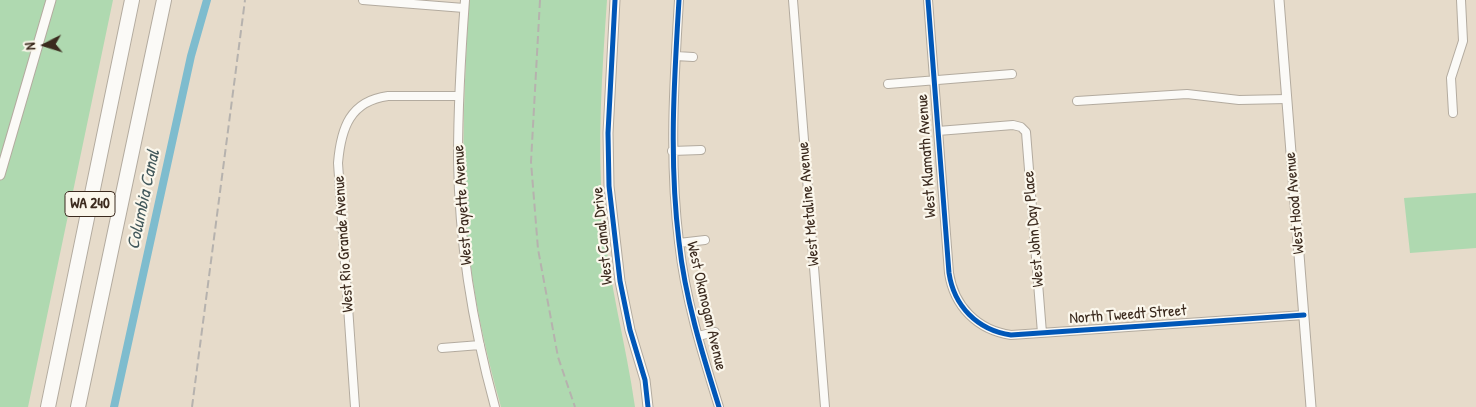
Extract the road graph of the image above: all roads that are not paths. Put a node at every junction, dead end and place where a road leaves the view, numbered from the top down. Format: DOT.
graph roads {
  1 [pos="51,0"];
  2 [pos="132,0"];
  3 [pos="164,0"];
  4 [pos="363,0"];
  5 [pos="615,0"];
  6 [pos="679,0"];
  7 [pos="793,0"];
  8 [pos="928,0"];
  9 [pos="1279,0"];
  10 [pos="1461,0"];
  11 [pos="464,4"];
  12 [pos="676,56"];
  13 [pos="693,57"];
  14 [pos="1012,74"];
  15 [pos="934,80"];
  16 [pos="888,84"];
  17 [pos="459,96"];
  18 [pos="1287,99"];
  19 [pos="1077,101"];
  20 [pos="1453,113"];
  21 [pos="938,131"];
  22 [pos="701,150"];
  23 [pos="672,151"];
  24 [pos="0,176"];
  25 [pos="706,240"];
  26 [pos="679,243"];
  27 [pos="962,308"];
  28 [pos="1304,315"];
  29 [pos="715,332"];
  30 [pos="1042,334"];
  31 [pos="698,336"];
  32 [pos="480,345"];
  33 [pos="442,348"];
  34 [pos="48,407"];
  35 [pos="78,407"];
  36 [pos="355,407"];
  37 [pos="495,407"];
  38 [pos="648,407"];
  39 [pos="719,407"];
  40 [pos="825,407"];
  41 [pos="1312,407"];
  1 -- 24 [label="street"];
  2 -- 34 [label="highway, WA 240"];
  3 -- 35 [label="highway, WA 240"];
  4 -- 11 [label="street"];
  5 -- 38 [label="street, West Canal Drive"];
  6 -- 12 [label="street, West Okanogan Avenue"];
  7 -- 40 [label="street, West Metaline Avenue"];
  8 -- 15 [label="street, West Klamath Avenue"];
  9 -- 18 [label="street, West Hood Avenue"];
  10 -- 20 [label="street"];
  11 -- 17 [label="street, West Payette Avenue"];
  12 -- 13 [label="street"];
  12 -- 23 [label="street, West Okanogan Avenue"];
  14 -- 15 [label="street"];
  15 -- 16 [label="street"];
  15 -- 21 [label="street, West Klamath Avenue"];
  17 -- 32 [label="street, West Payette Avenue"];
  17 -- 36 [label="street, West Rio Grande Avenue"];
  18 -- 19 [label="street"];
  18 -- 28 [label="street, West Hood Avenue"];
  21 -- 27 [label="street, West Klamath Avenue"];
  21 -- 30 [label="street, West John Day Place"];
  22 -- 23 [label="street"];
  23 -- 26 [label="street, West Okanogan Avenue"];
  25 -- 26 [label="street"];
  26 -- 31 [label="street, West Okanogan Avenue"];
  27 -- 30 [label="street, North Tweedt Street"];
  28 -- 30 [label="street, North Tweedt Street"];
  28 -- 41 [label="street, West Hood Avenue"];
  29 -- 31 [label="street"];
  31 -- 39 [label="street, West Okanogan Avenue"];
  32 -- 33 [label="street"];
  32 -- 37 [label="street, West Payette Avenue"];
}
